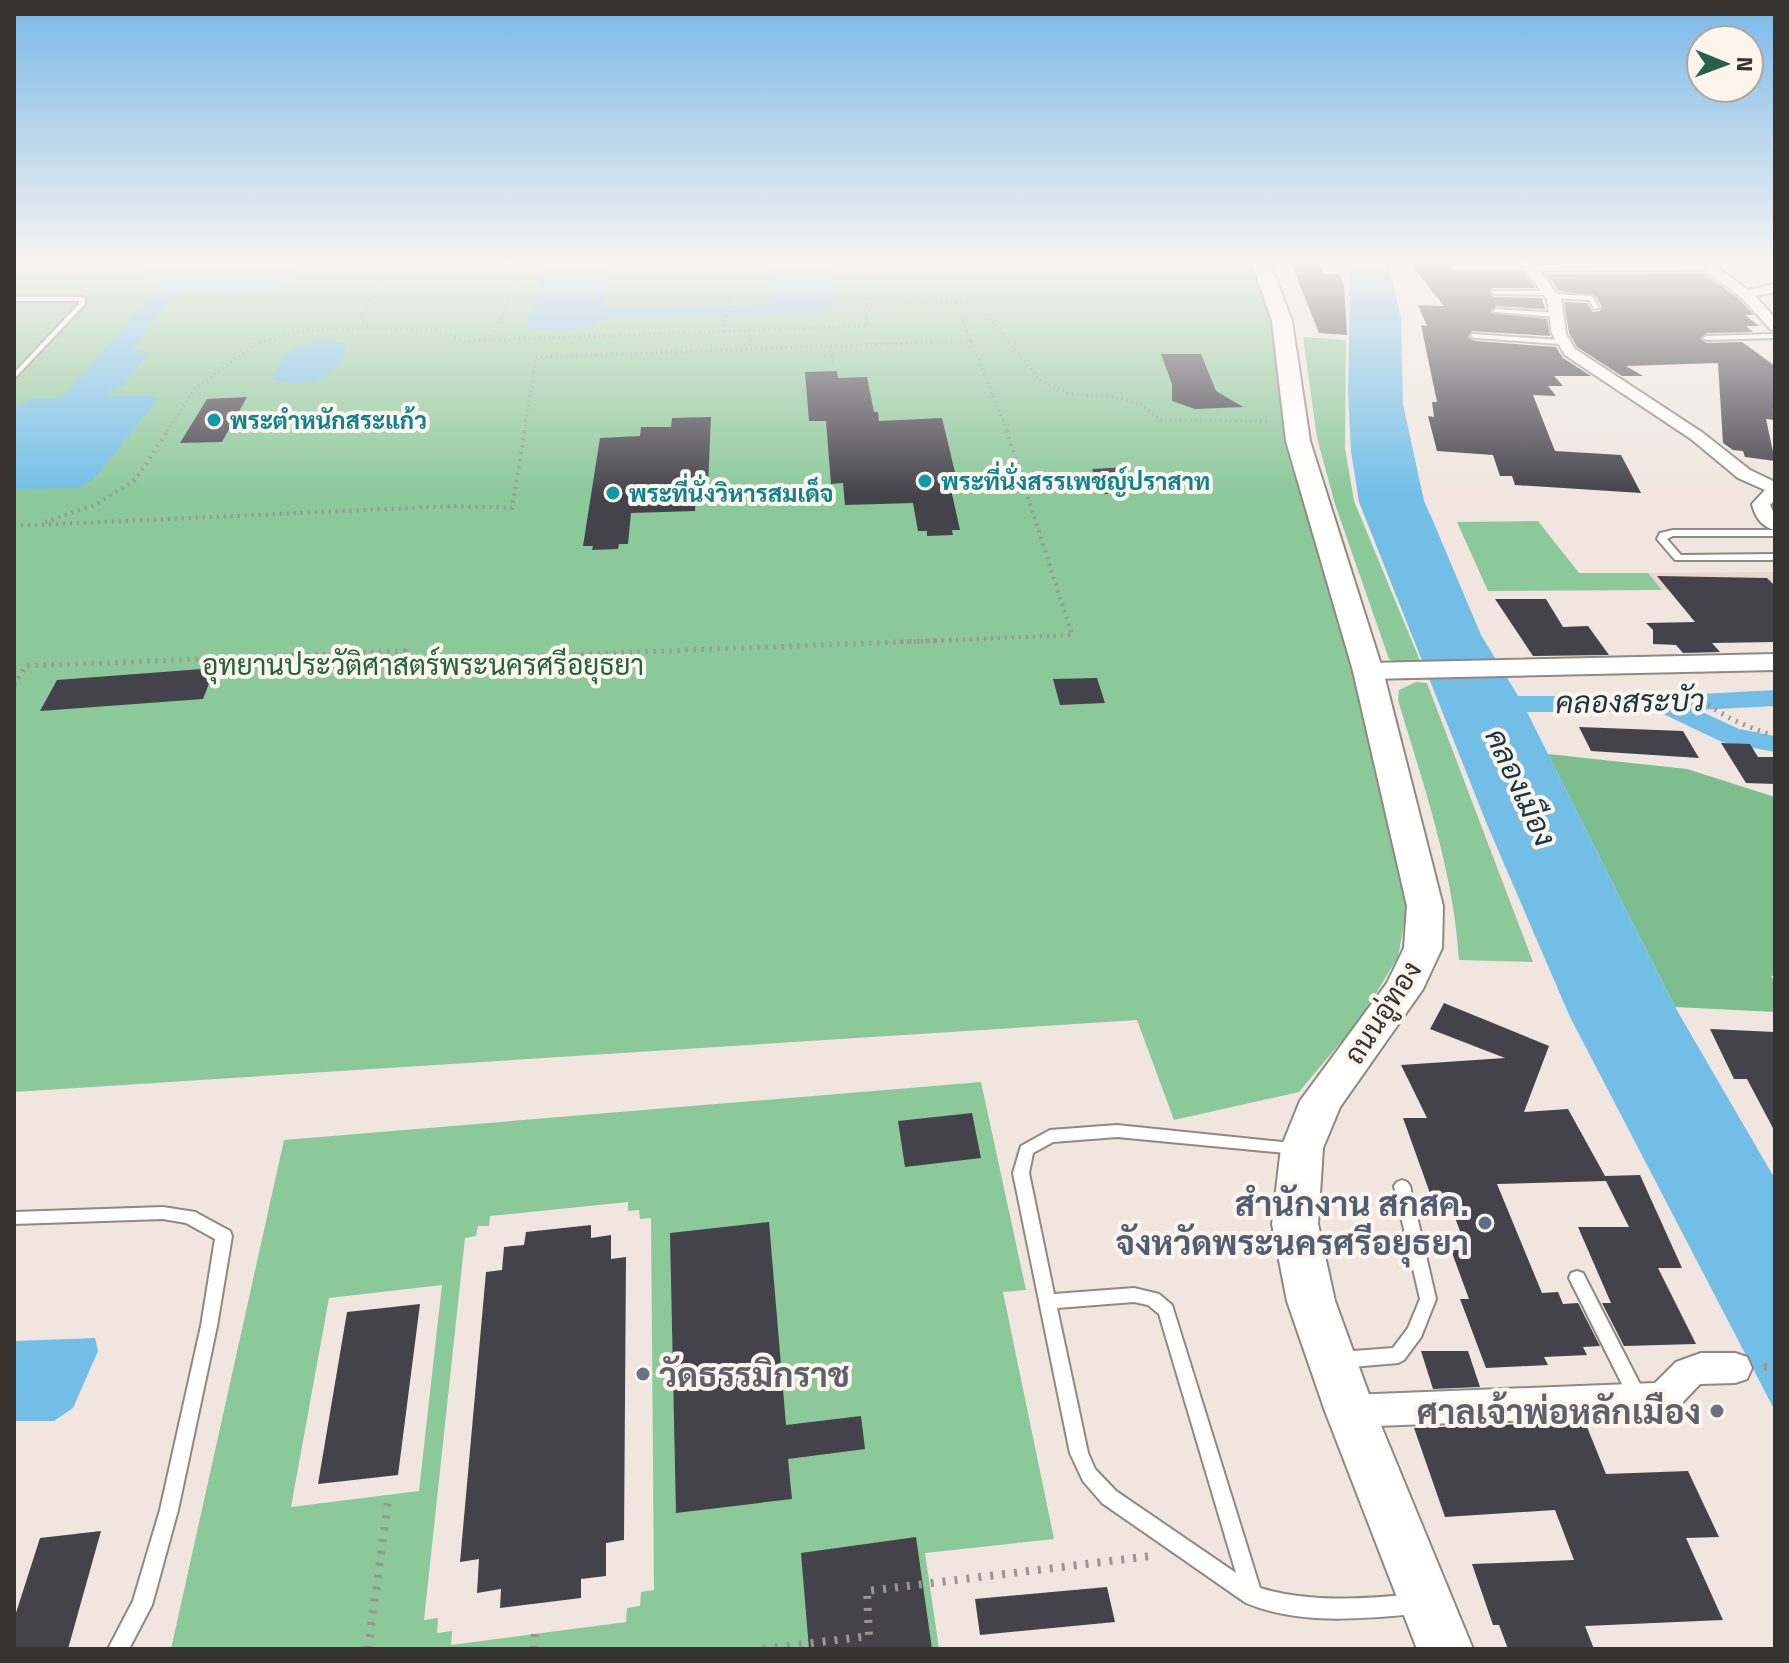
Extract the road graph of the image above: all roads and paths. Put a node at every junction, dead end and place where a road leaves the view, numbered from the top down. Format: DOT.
graph roads {
  1 [pos="48,341"];
  2 [pos="266,341"];
  3 [pos="465,341"];
  4 [pos="491,341"];
  5 [pos="500,341"];
  6 [pos="750,341"];
  7 [pos="971,341"];
  8 [pos="1008,341"];
  9 [pos="1285,341"];
  10 [pos="1540,341"];
  11 [pos="1560,342"];
  12 [pos="830,346"];
  13 [pos="751,349"];
  14 [pos="833,364"];
  15 [pos="14,377"];
  16 [pos="1295,421"];
  17 [pos="1775,489"];
  18 [pos="36,525"];
  19 [pos="1775,525"];
  20 [pos="14,526"];
  21 [pos="1775,533"];
  22 [pos="1775,557"];
  23 [pos="1775,662"];
  24 [pos="1384,670"];
  25 [pos="1677,677"];
  26 [pos="14,685"];
  27 [pos="1775,736"];
  28 [pos="1302,1148"];
  29 [pos="1402,1186"];
  30 [pos="14,1218"];
  31 [pos="1577,1278"];
  32 [pos="1049,1302"];
  33 [pos="1333,1361"];
  34 [pos="1760,1367"];
  35 [pos="1639,1400"];
  36 [pos="1350,1411"];
  37 [pos="389,1495"];
  38 [pos="1190,1551"];
  39 [pos="1253,1596"];
  40 [pos="1427,1603"];
  41 [pos="535,1634"];
  42 [pos="118,1649"];
  43 [pos="368,1649"];
  44 [pos="534,1649"];
  45 [pos="763,1649"];
  46 [pos="1445,1649"];
  1 -- 15 [label="lane"];
  2 -- 18 [label="path"];
  3 -- 4 [label="path"];
  4 -- 5 [label="path"];
  6 -- 13 [label="path"];
  7 -- 12 [label="path"];
  7 -- 26 [label="path"];
  8 -- 16 [label="path"];
  9 -- 16 [label="main road, ถนนอู่ทอง"];
  10 -- 11 [label="lane"];
  11 -- 17 [label="street"];
  12 -- 13 [label="path"];
  12 -- 14 [label="path"];
  13 -- 18 [label="path"];
  16 -- 24 [label="main road, ถนนอู่ทอง"];
  17 -- 19 [label="street"];
  18 -- 20 [label="path"];
  21 -- 22 [label="lane"];
  23 -- 24 [label="street"];
  24 -- 28 [label="main road, ถนนอู่ทอง"];
  25 -- 27 [label="path"];
  28 -- 32 [label="lane"];
  28 -- 33 [label="main road, ถนนอู่ทอง"];
  29 -- 33 [label="lane"];
  30 -- 42 [label="lane"];
  31 -- 35 [label="lane"];
  32 -- 38 [label="lane"];
  32 -- 39 [label="lane"];
  33 -- 36 [label="main road, ถนนอู่ทอง"];
  34 -- 35 [label="street"];
  35 -- 36 [label="street"];
  36 -- 40 [label="main road, ถนนอู่ทอง"];
  37 -- 43 [label="path"];
  38 -- 39 [label="lane"];
  38 -- 45 [label="path"];
  39 -- 40 [label="lane"];
  40 -- 46 [label="main road, ถนนอู่ทอง"];
  41 -- 44 [label="path"];
}
